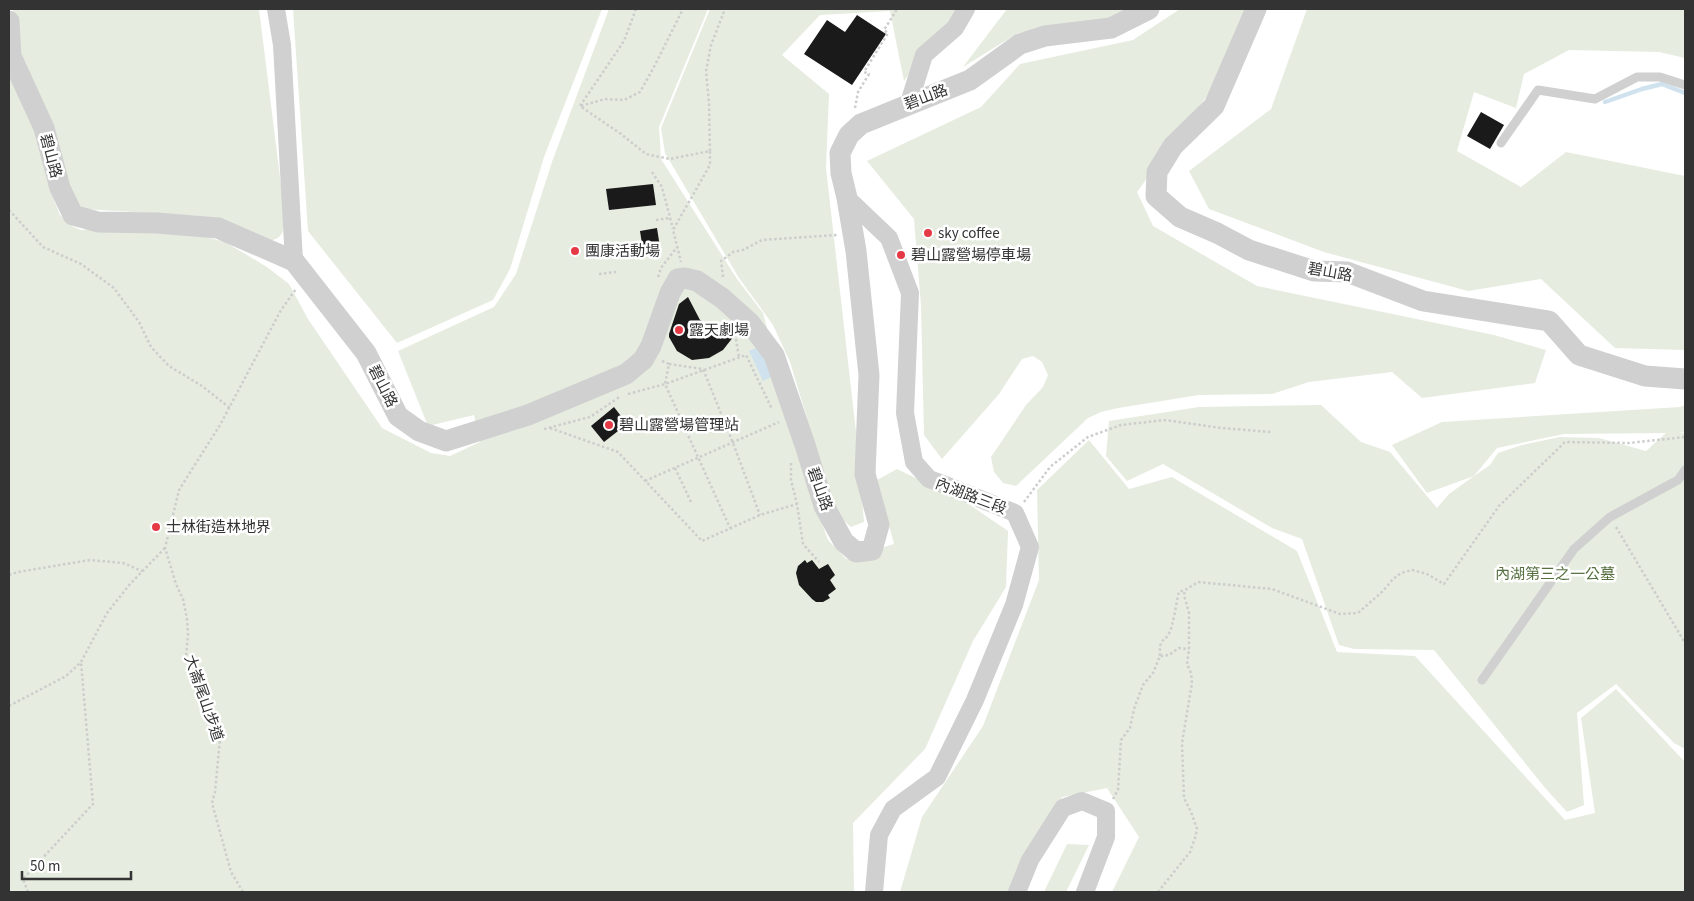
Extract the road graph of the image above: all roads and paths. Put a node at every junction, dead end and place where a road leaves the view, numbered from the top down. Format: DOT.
graph roads {
  1 [pos="276,9"];
  2 [pos="636,9"];
  3 [pos="683,9"];
  4 [pos="725,9"];
  5 [pos="892,9"];
  6 [pos="966,9"];
  7 [pos="1149,9"];
  8 [pos="1256,9"];
  9 [pos="9,21"];
  10 [pos="1685,85"];
  11 [pos="909,103"];
  12 [pos="580,106"];
  13 [pos="849,135"];
  14 [pos="1501,143"];
  15 [pos="710,150"];
  16 [pos="652,172"];
  17 [pos="848,198"];
  18 [pos="9,210"];
  19 [pos="670,218"];
  20 [pos="656,220"];
  21 [pos="673,230"];
  22 [pos="838,242"];
  23 [pos="677,247"];
  24 [pos="300,269"];
  25 [pos="616,272"];
  26 [pos="599,274"];
  27 [pos="657,277"];
  28 [pos="685,278"];
  29 [pos="716,278"];
  30 [pos="734,330"];
  31 [pos="647,354"];
  32 [pos="740,357"];
  33 [pos="668,364"];
  34 [pos="703,369"];
  35 [pos="1685,379"];
  36 [pos="665,384"];
  37 [pos="230,408"];
  38 [pos="775,414"];
  39 [pos="779,422"];
  40 [pos="549,428"];
  41 [pos="541,430"];
  42 [pos="1271,432"];
  43 [pos="1685,437"];
  44 [pos="733,443"];
  45 [pos="791,456"];
  46 [pos="698,457"];
  47 [pos="675,468"];
  48 [pos="1685,470"];
  49 [pos="645,481"];
  50 [pos="692,502"];
  51 [pos="797,504"];
  52 [pos="1015,513"];
  53 [pos="760,516"];
  54 [pos="1610,517"];
  55 [pos="730,528"];
  56 [pos="165,548"];
  57 [pos="819,562"];
  58 [pos="142,571"];
  59 [pos="9,575"];
  60 [pos="1185,590"];
  61 [pos="1685,643"];
  62 [pos="1189,649"];
  63 [pos="1160,656"];
  64 [pos="81,662"];
  65 [pos="1482,680"];
  66 [pos="9,706"];
  67 [pos="1106,811"];
  68 [pos="28,892"];
  69 [pos="243,892"];
  70 [pos="874,892"];
  71 [pos="1017,892"];
  72 [pos="1086,892"];
  73 [pos="1158,892"];
  1 -- 24 [label="street"];
  2 -- 12 [label="path"];
  3 -- 12 [label="path"];
  4 -- 15 [label="path"];
  5 -- 13 [label="path"];
  6 -- 11 [label="street"];
  7 -- 11 [label="street, 碧山路"];
  8 -- 35 [label="street, 碧山路"];
  9 -- 24 [label="street, 碧山路"];
  10 -- 14 [label="lane"];
  11 -- 13 [label="street, 碧山路"];
  12 -- 15 [label="path"];
  13 -- 17 [label="street, 碧山路"];
  15 -- 21 [label="path"];
  16 -- 19 [label="path"];
  17 -- 28 [label="street, 碧山路"];
  17 -- 52 [label="street, 內湖路三段"];
  18 -- 37 [label="path"];
  19 -- 20 [label="path"];
  19 -- 21 [label="path"];
  21 -- 23 [label="path"];
  22 -- 29 [label="path"];
  23 -- 27 [label="path"];
  23 -- 28 [label="path"];
  24 -- 31 [label="street, 碧山路"];
  24 -- 37 [label="path"];
  25 -- 26 [label="path"];
  28 -- 31 [label="street, 碧山路"];
  30 -- 32 [label="path"];
  31 -- 33 [label="path"];
  32 -- 34 [label="path"];
  32 -- 38 [label="path"];
  33 -- 34 [label="path"];
  33 -- 36 [label="path"];
  34 -- 36 [label="path"];
  34 -- 44 [label="path"];
  36 -- 40 [label="path"];
  36 -- 46 [label="path"];
  37 -- 56 [label="path"];
  39 -- 44 [label="path"];
  40 -- 41 [label="path"];
  40 -- 49 [label="path"];
  42 -- 52 [label="path"];
  43 -- 60 [label="path"];
  44 -- 46 [label="path"];
  44 -- 53 [label="path"];
  45 -- 51 [label="path"];
  46 -- 47 [label="path"];
  46 -- 55 [label="path"];
  47 -- 49 [label="path"];
  47 -- 50 [label="path"];
  48 -- 54 [label="lane"];
  49 -- 55 [label="path"];
  51 -- 53 [label="path"];
  51 -- 57 [label="path"];
  52 -- 70 [label="street, 內湖路三段"];
  53 -- 55 [label="path"];
  54 -- 61 [label="path"];
  54 -- 65 [label="lane"];
  56 -- 58 [label="path"];
  56 -- 69 [label="path, 大崙尾山步道"];
  58 -- 59 [label="path"];
  58 -- 64 [label="path"];
  60 -- 62 [label="path"];
  60 -- 63 [label="path"];
  62 -- 63 [label="path"];
  62 -- 73 [label="path"];
  63 -- 67 [label="path"];
  64 -- 66 [label="path"];
  64 -- 68 [label="path"];
  67 -- 71 [label="street"];
  67 -- 72 [label="street"];
}
